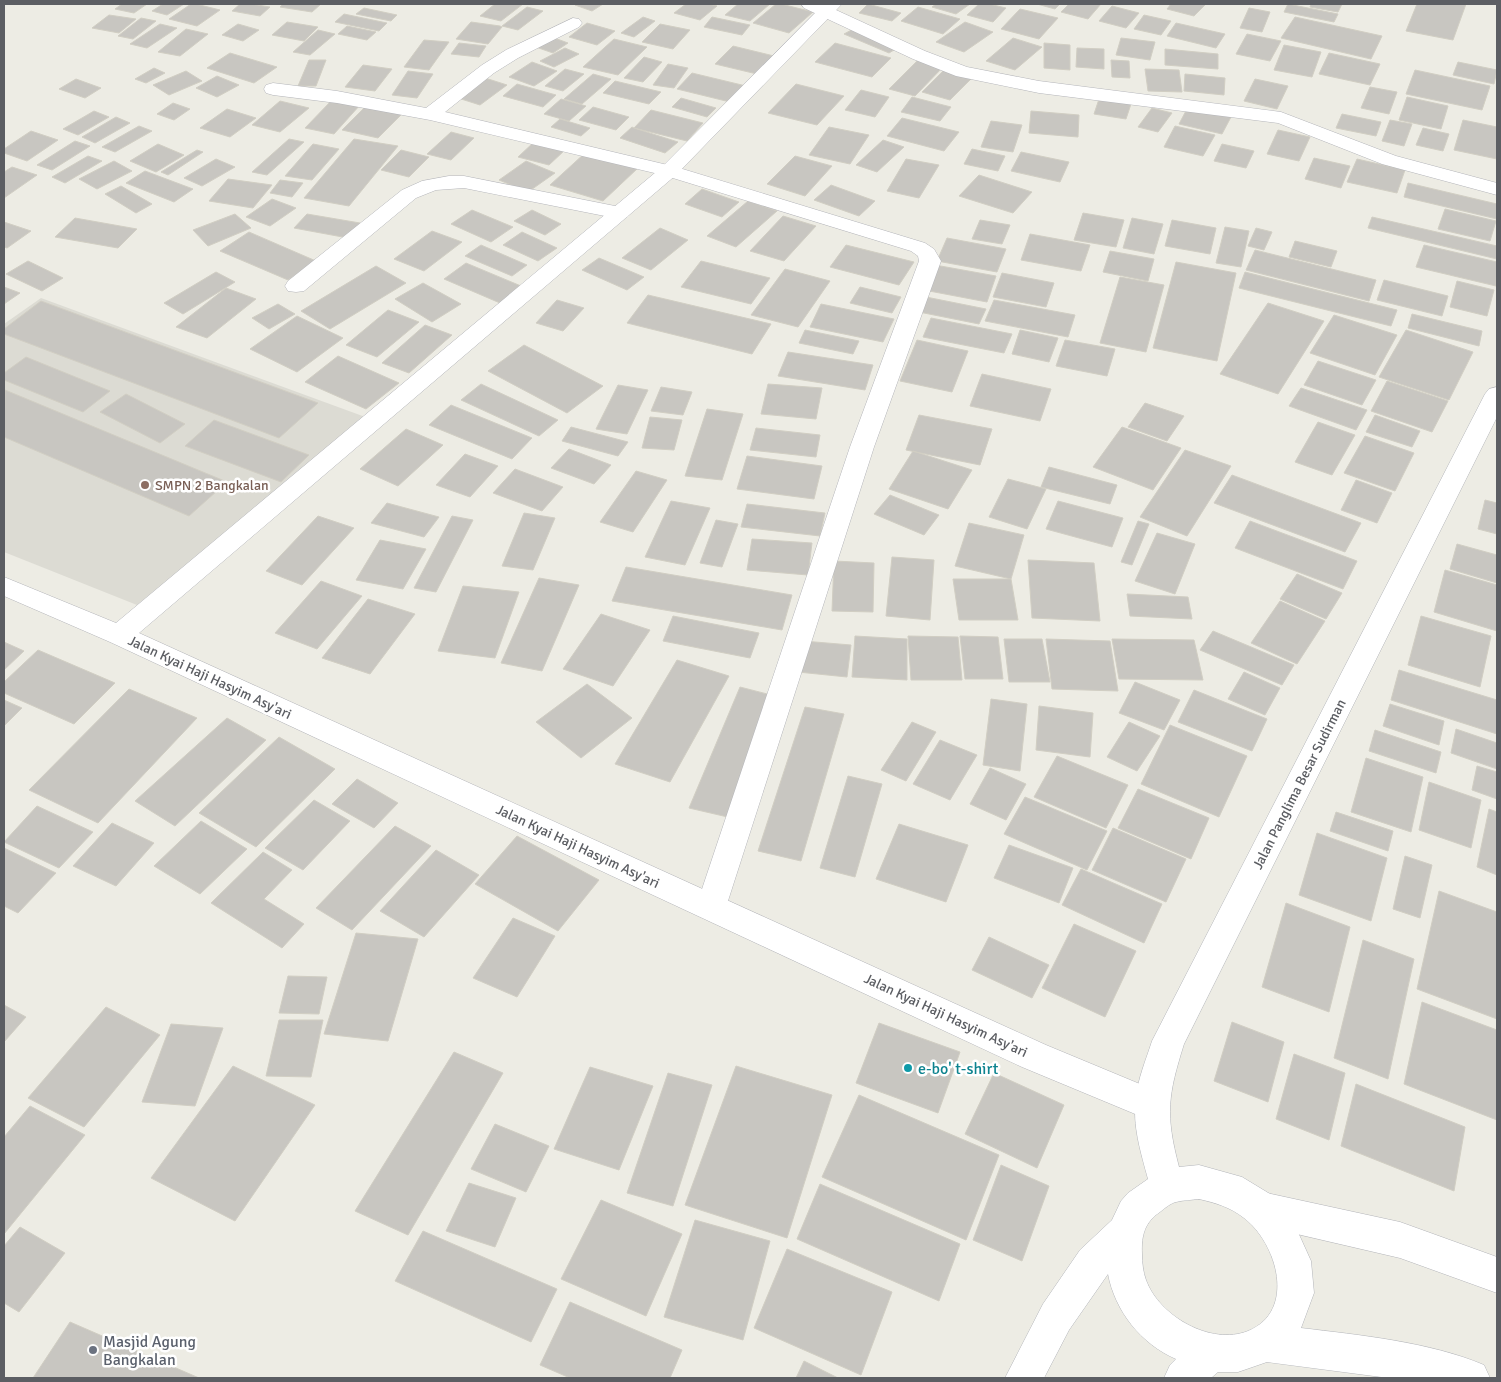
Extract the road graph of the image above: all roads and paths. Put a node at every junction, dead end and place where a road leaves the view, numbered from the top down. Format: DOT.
graph roads {
  1 [pos="822,7"];
  2 [pos="573,23"];
  3 [pos="273,89"];
  4 [pos="430,114"];
  5 [pos="670,171"];
  6 [pos="1497,189"];
  7 [pos="620,213"];
  8 [pos="296,286"];
  9 [pos="1497,394"];
  10 [pos="4,586"];
  11 [pos="120,635"];
  12 [pos="711,907"];
  13 [pos="1152,1105"];
  14 [pos="1168,1186"];
  15 [pos="1262,1209"];
  16 [pos="1124,1233"];
  17 [pos="1488,1271"];
  18 [pos="1265,1343"];
  19 [pos="1212,1353"];
  20 [pos="1024,1378"];
  21 [pos="1183,1378"];
  22 [pos="1471,1378"];
  1 -- 5 [label="street"];
  1 -- 6 [label="street"];
  2 -- 4 [label="street"];
  3 -- 4 [label="street"];
  4 -- 5 [label="street"];
  5 -- 7 [label="street"];
  5 -- 12 [label="street"];
  7 -- 8 [label="street"];
  7 -- 11 [label="street"];
  9 -- 13 [label="street, Jalan Panglima Besar Sudirman"];
  10 -- 11 [label="street, Jalan Kyai Haji Hasyim Asy'ari"];
  11 -- 12 [label="street, Jalan Kyai Haji Hasyim Asy'ari"];
  12 -- 13 [label="street, Jalan Kyai Haji Hasyim Asy'ari"];
  13 -- 14 [label="street, Jalan Panglima Besar Sudirman"];
  14 -- 15 [label="street"];
  14 -- 16 [label="street"];
  15 -- 17 [label="street"];
  15 -- 18 [label="street"];
  16 -- 19 [label="street"];
  16 -- 20 [label="street"];
  18 -- 19 [label="street"];
  18 -- 22 [label="street"];
  19 -- 21 [label="street"];
}
